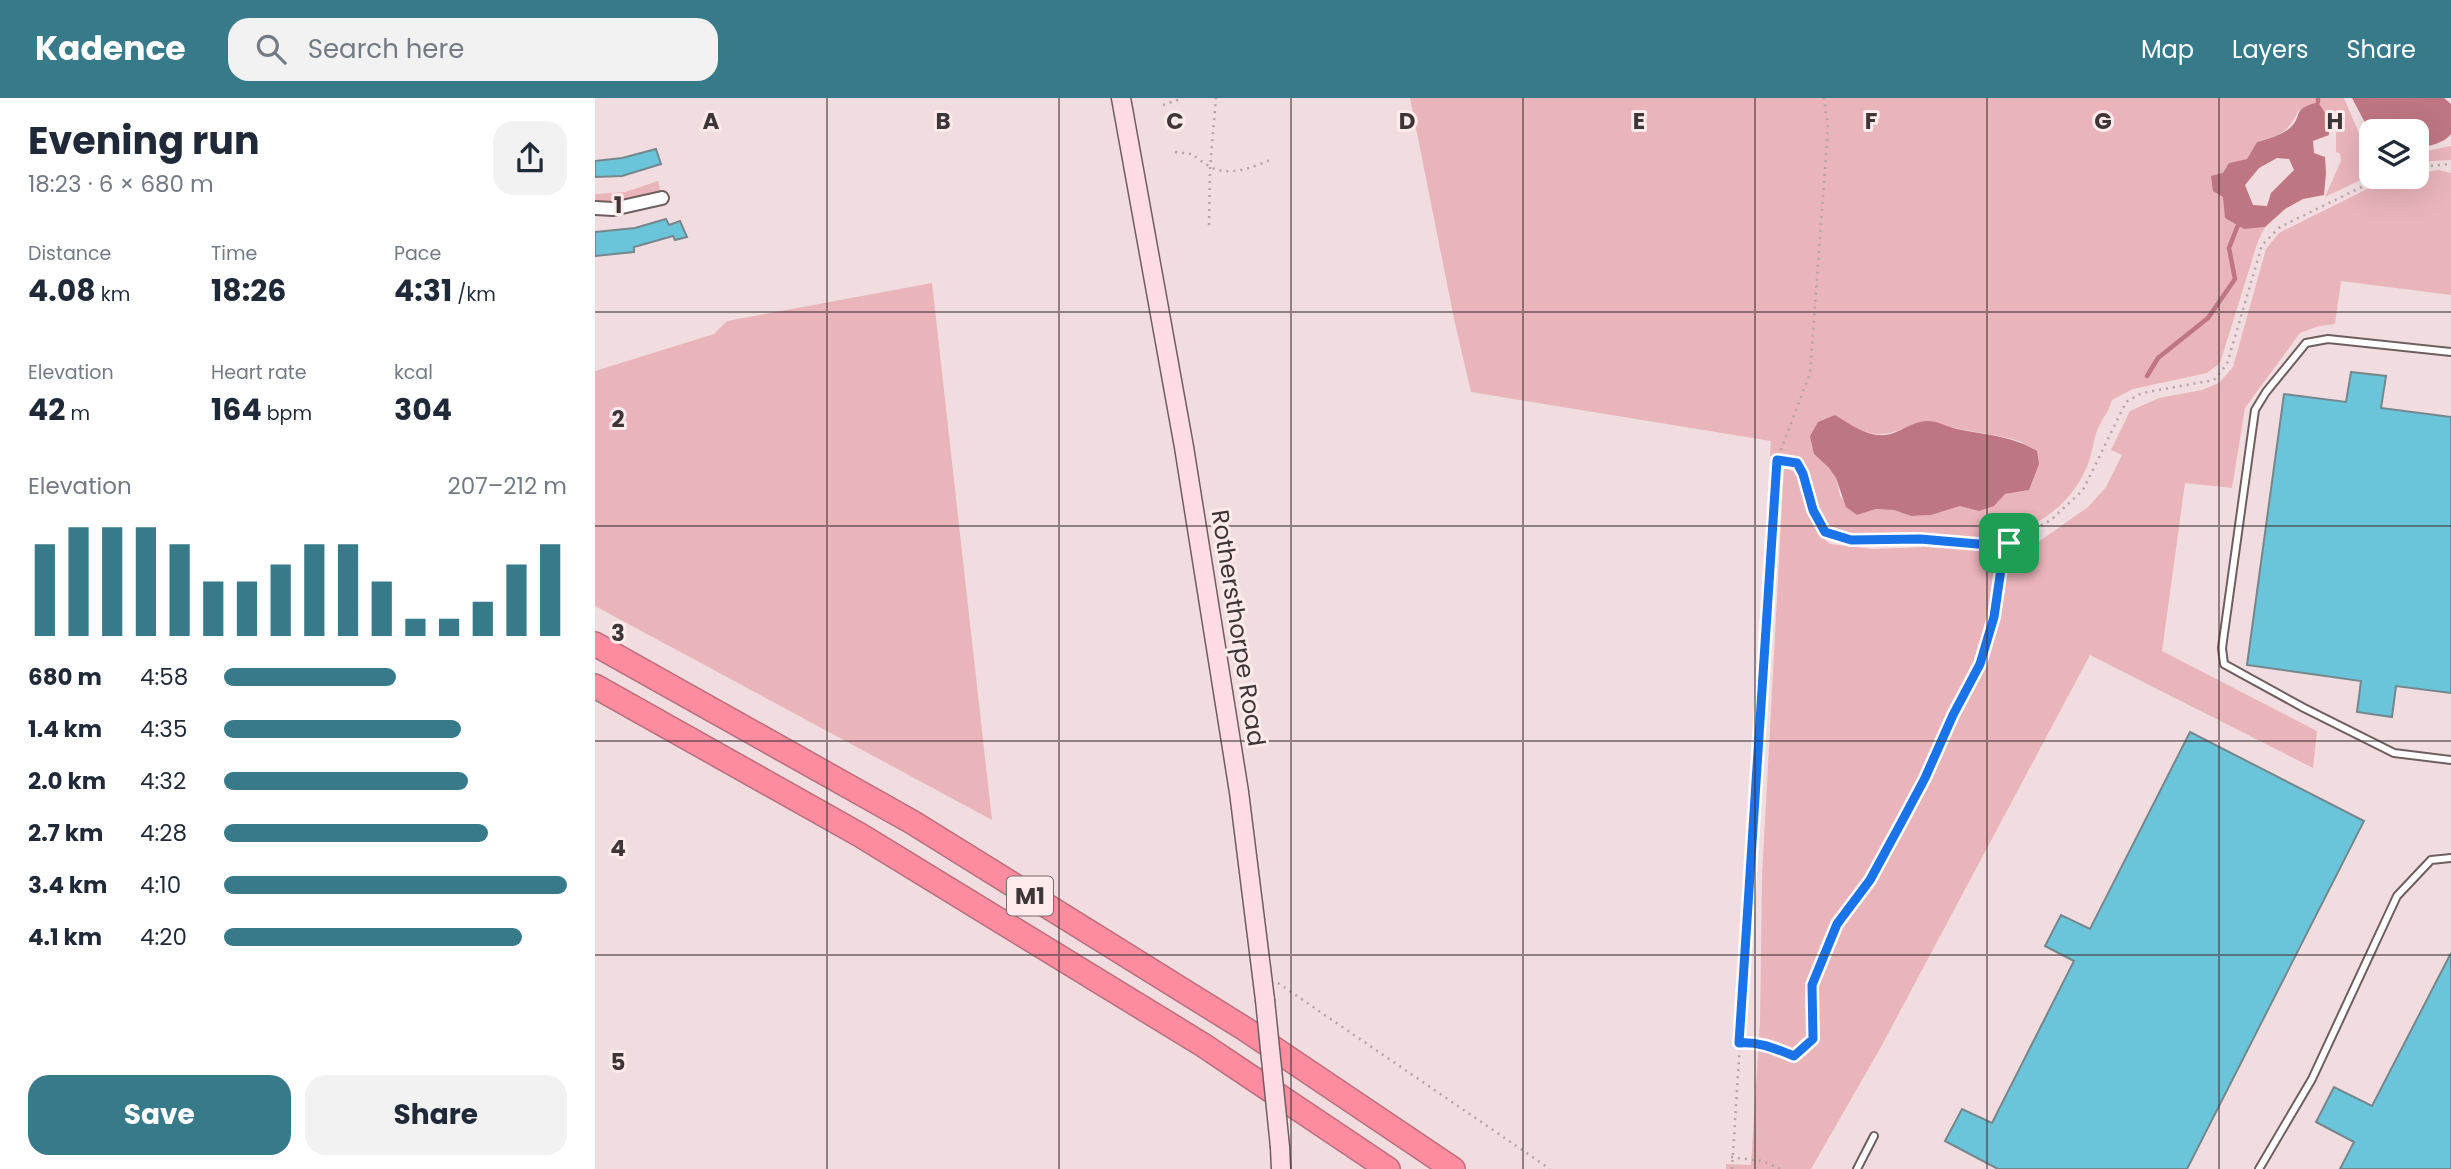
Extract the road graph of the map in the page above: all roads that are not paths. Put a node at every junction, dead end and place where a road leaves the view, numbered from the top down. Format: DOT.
graph roads {
  1 [pos="1121,98"];
  2 [pos="662,198"];
  3 [pos="595,208"];
  4 [pos="2451,352"];
  5 [pos="595,644"];
  6 [pos="595,686"];
  7 [pos="2451,760"];
  8 [pos="2451,858"];
  9 [pos="1874,1136"];
  10 [pos="1281,1169"];
  11 [pos="1388,1169"];
  12 [pos="1453,1169"];
  13 [pos="1857,1169"];
  14 [pos="2259,1169"];
  1 -- 10 [label="street, Rothersthorpe Road, bridge"];
  2 -- 3 [label="street"];
  4 -- 7 [label="lane"];
  5 -- 12 [label="highway, M1"];
  6 -- 11 [label="highway, M1"];
  8 -- 14 [label="lane"];
  9 -- 13 [label="lane"];
}
